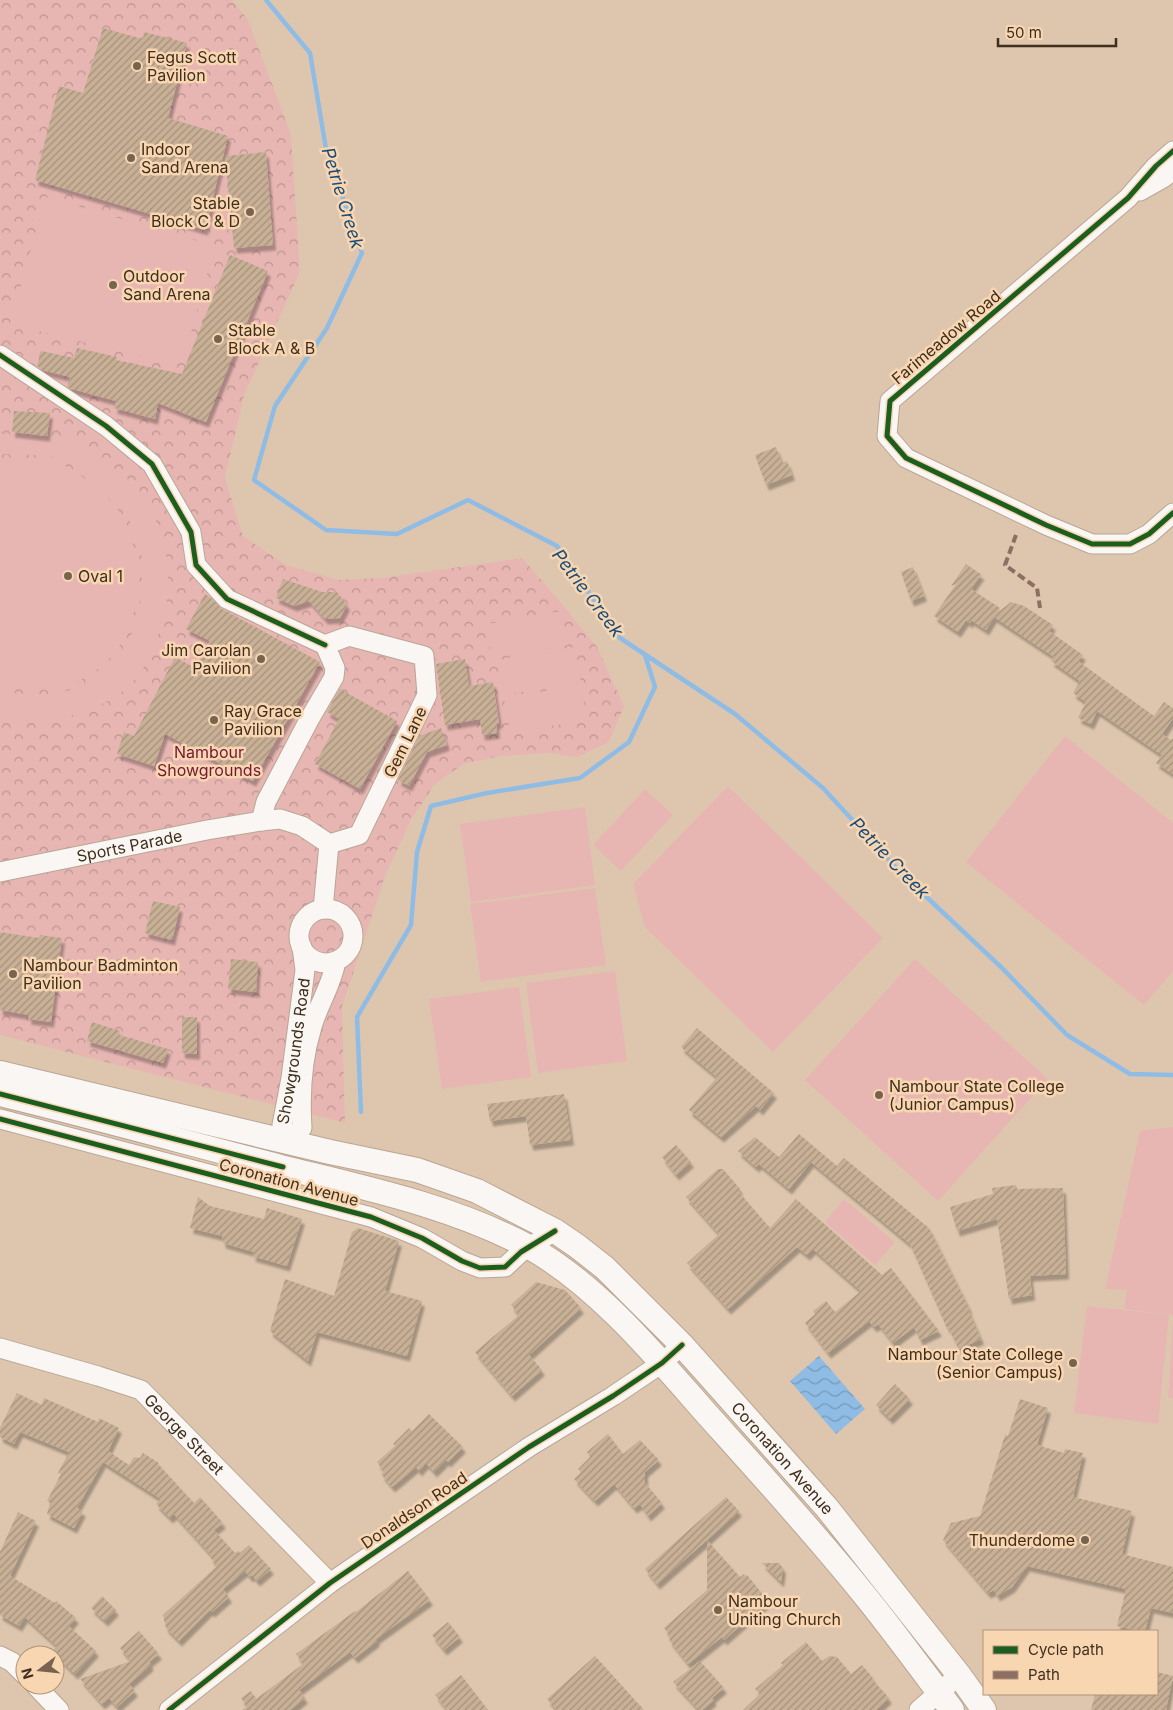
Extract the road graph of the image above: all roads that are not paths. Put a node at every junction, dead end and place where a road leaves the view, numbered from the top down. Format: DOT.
graph roads {
  1 [pos="1173,151"];
  2 [pos="1173,170"];
  3 [pos="1128,198"];
  4 [pos="0,355"];
  5 [pos="1173,514"];
  6 [pos="324,645"];
  7 [pos="261,821"];
  8 [pos="329,844"];
  9 [pos="0,872"];
  10 [pos="323,909"];
  11 [pos="302,948"];
  12 [pos="336,961"];
  13 [pos="0,1073"];
  14 [pos="0,1094"];
  15 [pos="0,1119"];
  16 [pos="288,1141"];
  17 [pos="283,1167"];
  18 [pos="555,1232"];
  19 [pos="529,1247"];
  20 [pos="682,1345"];
  21 [pos="0,1348"];
  22 [pos="662,1363"];
  23 [pos="330,1583"];
  24 [pos="0,1656"];
  25 [pos="15,1665"];
  26 [pos="960,1675"];
  27 [pos="45,1695"];
  28 [pos="945,1701"];
  29 [pos="59,1710"];
  30 [pos="169,1710"];
  31 [pos="919,1710"];
  32 [pos="984,1710"];
  1 -- 3 [label="street, Farimeadow Road"];
  2 -- 3 [label="street"];
  3 -- 5 [label="street, Farimeadow Road"];
  4 -- 6 [label="street"];
  6 -- 7 [label="street"];
  6 -- 8 [label="street, Gem Lane"];
  7 -- 8 [label="street"];
  7 -- 9 [label="street, Sports Parade"];
  8 -- 10 [label="street"];
  10 -- 11 [label="street"];
  10 -- 12 [label="street"];
  11 -- 12 [label="street"];
  11 -- 16 [label="street, Showgrounds Road"];
  12 -- 16 [label="street, Showgrounds Road"];
  13 -- 16 [label="main road, Coronation Avenue"];
  14 -- 17 [label="main road, Coronation Avenue"];
  15 -- 19 [label="street, Coronation Avenue"];
  16 -- 17 [label="street"];
  16 -- 18 [label="main road, Coronation Avenue"];
  17 -- 19 [label="main road, Coronation Avenue"];
  18 -- 19 [label="street, Coronation Avenue"];
  18 -- 20 [label="main road, Coronation Avenue"];
  19 -- 22 [label="main road, Coronation Avenue"];
  20 -- 22 [label="street, Donaldson Road"];
  20 -- 26 [label="main road, Coronation Avenue"];
  21 -- 23 [label="street, George Street"];
  22 -- 23 [label="street, Donaldson Road"];
  22 -- 28 [label="main road, Coronation Avenue"];
  23 -- 30 [label="street, Donaldson Road"];
  24 -- 25 [label="street"];
  26 -- 28 [label="street"];
  26 -- 32 [label="main road, Coronation Avenue"];
  27 -- 29 [label="street"];
  28 -- 31 [label="street"];
}
